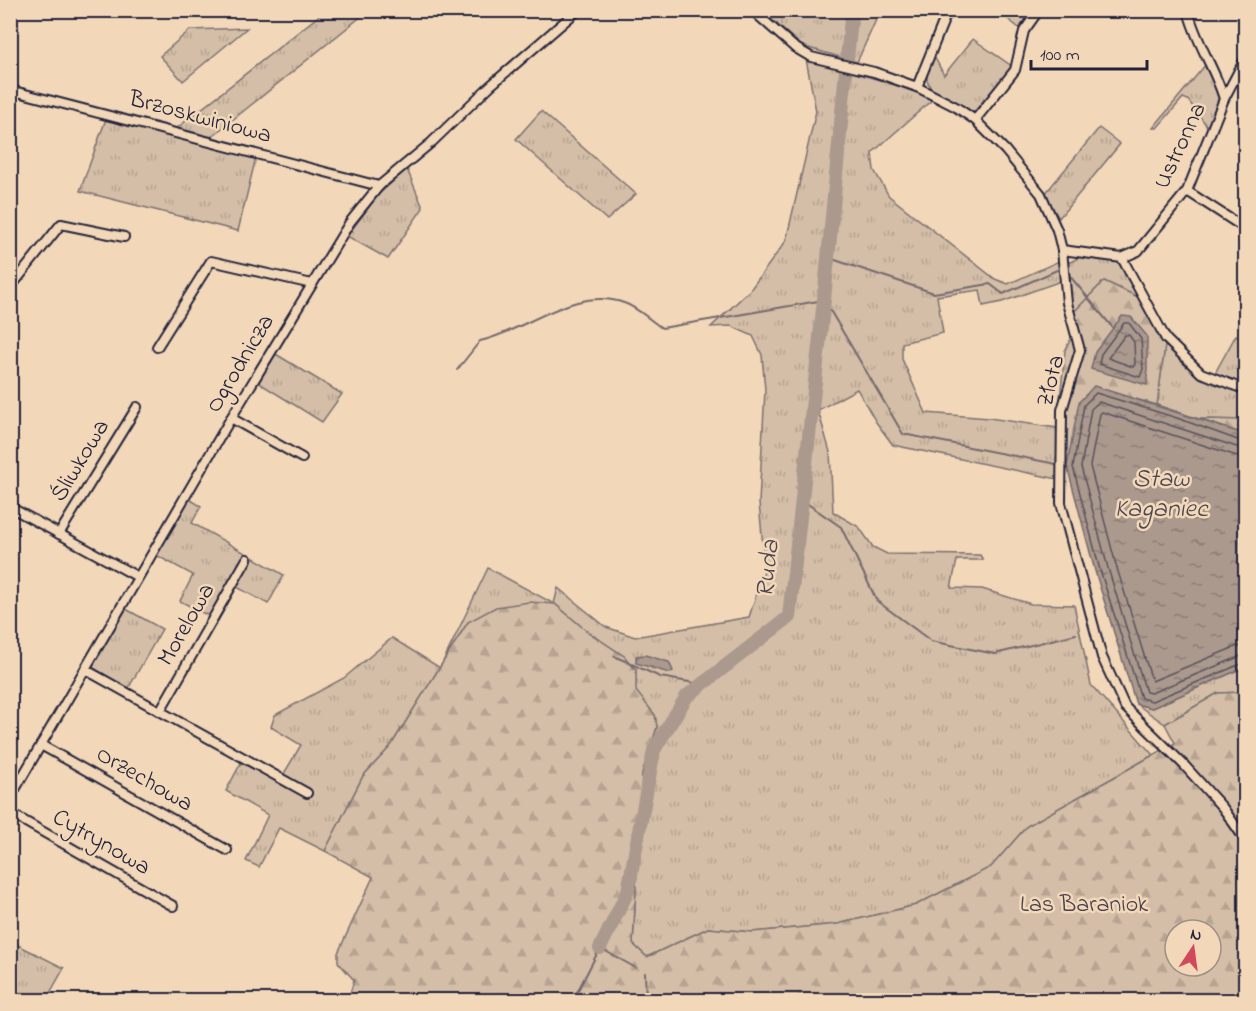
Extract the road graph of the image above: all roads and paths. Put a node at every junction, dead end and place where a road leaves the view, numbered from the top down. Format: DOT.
graph roads {
  1 [pos="578,10"];
  2 [pos="752,10"];
  3 [pos="948,10"];
  4 [pos="1040,10"];
  5 [pos="1188,10"];
  6 [pos="1245,57"];
  7 [pos="917,87"];
  8 [pos="10,90"];
  9 [pos="1224,99"];
  10 [pos="975,120"];
  11 [pos="379,186"];
  12 [pos="1187,191"];
  13 [pos="1245,229"];
  14 [pos="124,237"];
  15 [pos="1062,250"];
  16 [pos="1122,258"];
  17 [pos="312,284"];
  18 [pos="10,288"];
  19 [pos="157,347"];
  20 [pos="1245,390"];
  21 [pos="136,407"];
  22 [pos="231,418"];
  23 [pos="302,458"];
  24 [pos="10,507"];
  25 [pos="59,534"];
  26 [pos="247,559"];
  27 [pos="138,577"];
  28 [pos="86,670"];
  29 [pos="160,711"];
  30 [pos="41,745"];
  31 [pos="306,794"];
  32 [pos="10,798"];
  33 [pos="10,813"];
  34 [pos="1245,841"];
  35 [pos="227,850"];
  36 [pos="173,906"];
  1 -- 11 [label="street, Ogrodnicza"];
  2 -- 7 [label="street, Złota"];
  3 -- 7 [label="street"];
  4 -- 10 [label="street"];
  5 -- 9 [label="street, Ustronna"];
  6 -- 9 [label="street"];
  7 -- 10 [label="street, Złota"];
  8 -- 11 [label="street, Brzoskwiniowa"];
  9 -- 12 [label="street, Ustronna"];
  10 -- 15 [label="street, Złota"];
  11 -- 17 [label="street, Ogrodnicza"];
  12 -- 13 [label="street"];
  12 -- 16 [label="street, Ustronna"];
  14 -- 18 [label="street"];
  15 -- 16 [label="street"];
  15 -- 34 [label="street, Złota"];
  16 -- 20 [label="street"];
  17 -- 19 [label="street"];
  17 -- 22 [label="street, Ogrodnicza"];
  21 -- 25 [label="street, Śliwkowa"];
  22 -- 23 [label="street"];
  22 -- 27 [label="street, Ogrodnicza"];
  24 -- 25 [label="street"];
  25 -- 27 [label="street"];
  26 -- 29 [label="street, Morelowa"];
  27 -- 28 [label="street, Ogrodnicza"];
  28 -- 29 [label="street"];
  28 -- 30 [label="street, Ogrodnicza"];
  29 -- 31 [label="street"];
  30 -- 32 [label="street, Ogrodnicza"];
  30 -- 35 [label="street, Orzechowa"];
  33 -- 36 [label="street, Cytrynowa"];
}
